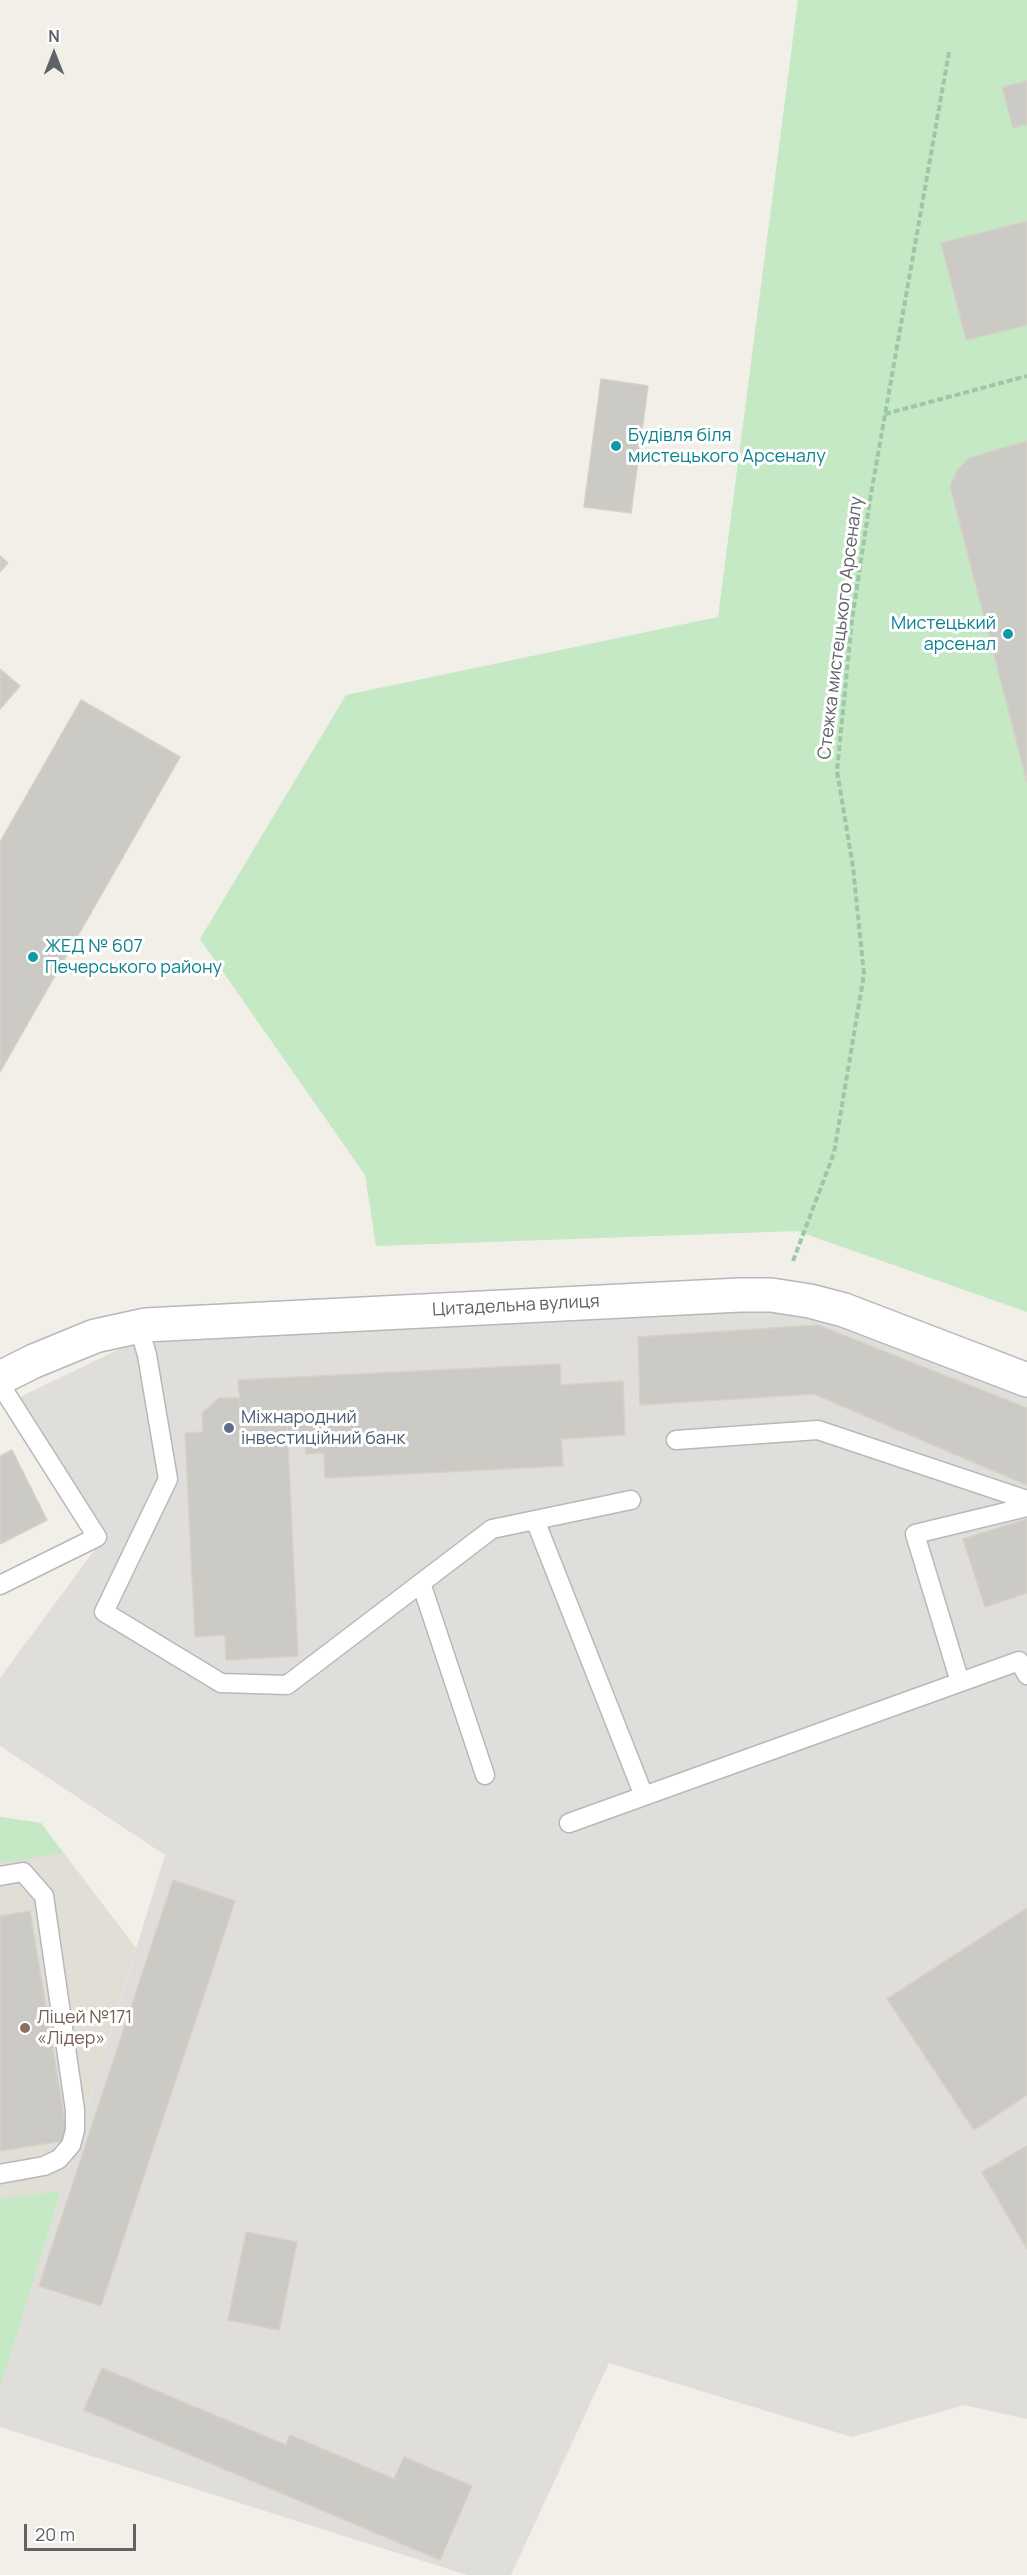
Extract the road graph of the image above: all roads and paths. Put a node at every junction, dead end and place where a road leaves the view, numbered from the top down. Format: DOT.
graph roads {
  1 [pos="949,52"];
  2 [pos="1027,376"];
  3 [pos="885,414"];
  4 [pos="793,1262"];
  5 [pos="146,1325"];
  6 [pos="0,1378"];
  7 [pos="1027,1380"];
  8 [pos="0,1384"];
  9 [pos="676,1440"];
  10 [pos="631,1500"];
  11 [pos="1027,1500"];
  12 [pos="1027,1507"];
  13 [pos="535,1520"];
  14 [pos="421,1583"];
  15 [pos="0,1585"];
  16 [pos="1027,1675"];
  17 [pos="960,1682"];
  18 [pos="485,1775"];
  19 [pos="644,1796"];
  20 [pos="569,1823"];
  21 [pos="0,1876"];
  22 [pos="0,2174"];
  1 -- 3 [label="path, Стежка мистецького Арсеналу"];
  2 -- 3 [label="path"];
  3 -- 4 [label="path, Стежка мистецького Арсеналу"];
  5 -- 6 [label="street, Цитадельна вулиця"];
  5 -- 7 [label="street, Цитадельна вулиця"];
  5 -- 14 [label="lane"];
  8 -- 15 [label="lane"];
  9 -- 11 [label="lane"];
  10 -- 13 [label="lane"];
  12 -- 17 [label="lane"];
  13 -- 14 [label="lane"];
  13 -- 19 [label="lane"];
  14 -- 18 [label="lane"];
  16 -- 17 [label="lane"];
  17 -- 19 [label="lane"];
  19 -- 20 [label="lane"];
  21 -- 22 [label="lane"];
}
